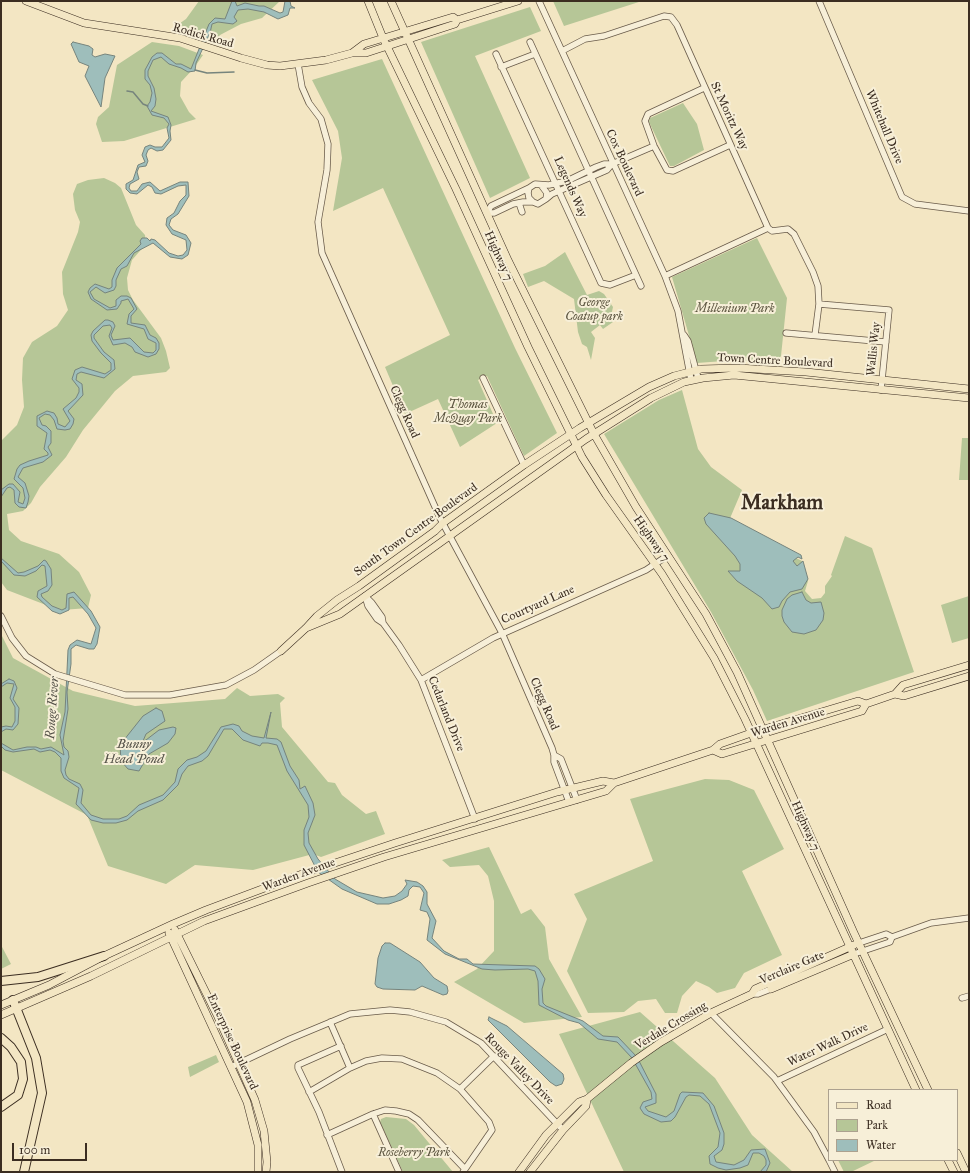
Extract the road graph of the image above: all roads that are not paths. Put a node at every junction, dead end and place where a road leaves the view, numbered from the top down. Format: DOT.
graph roads {
  1 [pos="26,1"];
  2 [pos="368,1"];
  3 [pos="391,1"];
  4 [pos="518,1"];
  5 [pos="539,1"];
  6 [pos="819,1"];
  7 [pos="458,20"];
  8 [pos="404,32"];
  9 [pos="383,38"];
  10 [pos="408,40"];
  11 [pos="530,42"];
  12 [pos="388,46"];
  13 [pos="562,51"];
  14 [pos="352,53"];
  15 [pos="496,54"];
  16 [pos="535,54"];
  17 [pos="298,64"];
  18 [pos="502,67"];
  19 [pos="704,88"];
  20 [pos="730,145"];
  21 [pos="654,146"];
  22 [pos="612,164"];
  23 [pos="589,170"];
  24 [pos="592,176"];
  25 [pos="556,184"];
  26 [pos="541,185"];
  27 [pos="530,188"];
  28 [pos="511,189"];
  29 [pos="560,192"];
  30 [pos="514,195"];
  31 [pos="546,200"];
  32 [pos="533,202"];
  33 [pos="519,203"];
  34 [pos="969,211"];
  35 [pos="522,212"];
  36 [pos="487,213"];
  37 [pos="768,228"];
  38 [pos="636,275"];
  39 [pos="665,276"];
  40 [pos="641,286"];
  41 [pos="819,304"];
  42 [pos="786,333"];
  43 [pos="815,335"];
  44 [pos="886,342"];
  45 [pos="693,371"];
  46 [pos="483,378"];
  47 [pos="695,379"];
  48 [pos="882,380"];
  49 [pos="969,389"];
  50 [pos="881,390"];
  51 [pos="969,398"];
  52 [pos="589,423"];
  53 [pos="570,434"];
  54 [pos="594,434"];
  55 [pos="577,446"];
  56 [pos="524,465"];
  57 [pos="443,523"];
  58 [pos="450,534"];
  59 [pos="667,556"];
  60 [pos="656,564"];
  61 [pos="359,586"];
  62 [pos="365,596"];
  63 [pos="326,609"];
  64 [pos="1,616"];
  65 [pos="332,618"];
  66 [pos="306,628"];
  67 [pos="502,634"];
  68 [pos="280,651"];
  69 [pos="969,665"];
  70 [pos="969,676"];
  71 [pos="421,680"];
  72 [pos="895,694"];
  73 [pos="866,704"];
  74 [pos="764,729"];
  75 [pos="751,733"];
  76 [pos="768,741"];
  77 [pos="756,744"];
  78 [pos="713,750"];
  79 [pos="554,754"];
  80 [pos="614,783"];
  81 [pos="574,789"];
  82 [pos="566,790"];
  83 [pos="577,800"];
  84 [pos="569,802"];
  85 [pos="475,819"];
  86 [pos="969,918"];
  87 [pos="170,926"];
  88 [pos="174,935"];
  89 [pos="892,937"];
  90 [pos="859,943"];
  91 [pos="850,947"];
  92 [pos="862,951"];
  93 [pos="854,954"];
  94 [pos="104,956"];
  95 [pos="1,981"];
  96 [pos="771,989"];
  97 [pos="752,994"];
  98 [pos="969,996"];
  99 [pos="962,998"];
  100 [pos="13,1000"];
  101 [pos="1,1005"];
  102 [pos="18,1009"];
  103 [pos="711,1013"];
  104 [pos="1,1015"];
  105 [pos="330,1022"];
  106 [pos="888,1029"];
  107 [pos="1,1038"];
  108 [pos="341,1046"];
  109 [pos="494,1056"];
  110 [pos="238,1064"];
  111 [pos="231,1067"];
  112 [pos="350,1068"];
  113 [pos="777,1081"];
  114 [pos="916,1089"];
  115 [pos="928,1089"];
  116 [pos="460,1090"];
  117 [pos="309,1092"];
  118 [pos="587,1099"];
  119 [pos="1,1108"];
  120 [pos="373,1114"];
  121 [pos="557,1124"];
  122 [pos="563,1130"];
  123 [pos="327,1134"];
  124 [pos="958,1155"];
  125 [pos="828,1158"];
  126 [pos="830,1161"];
  127 [pos="948,1161"];
  128 [pos="464,1170"];
  129 [pos="24,1172"];
  130 [pos="258,1172"];
  131 [pos="266,1172"];
  132 [pos="342,1172"];
  133 [pos="399,1172"];
  134 [pos="519,1172"];
  135 [pos="530,1172"];
  136 [pos="835,1172"];
  137 [pos="954,1172"];
  138 [pos="966,1172"];
  1 -- 17 [label="main road, Rodick Road"];
  2 -- 9 [label="main road, Highway 7"];
  3 -- 8 [label="main road, Highway 7"];
  4 -- 7 [label="main road, Rodick Road"];
  5 -- 13 [label="street, Cox Boulevard"];
  6 -- 34 [label="street, Whitehall Drive"];
  7 -- 8 [label="main road, Rodick Road"];
  7 -- 10 [label="main road, Rodick Road"];
  8 -- 9 [label="main road, Rodick Road"];
  8 -- 10 [label="main road, Highway 7"];
  9 -- 12 [label="main road, Highway 7"];
  9 -- 14 [label="main road, Rodick Road"];
  10 -- 12 [label="main road, Rodick Road"];
  10 -- 36 [label="main road, Highway 7"];
  11 -- 16 [label="street, Legends Way"];
  12 -- 14 [label="main road, Rodick Road"];
  12 -- 53 [label="main road, Highway 7"];
  13 -- 19 [label="street, St Moritz Way"];
  13 -- 22 [label="street, Cox Boulevard"];
  14 -- 17 [label="main road, Rodick Road"];
  15 -- 18 [label="street, Legends Way"];
  16 -- 18 [label="street"];
  16 -- 23 [label="street, Legends Way"];
  17 -- 57 [label="street, Clegg Road"];
  18 -- 25 [label="street, Legends Way"];
  19 -- 20 [label="street, St Moritz Way"];
  19 -- 21 [label="street"];
  20 -- 21 [label="street"];
  20 -- 37 [label="street, St Moritz Way"];
  21 -- 22 [label="street"];
  22 -- 23 [label="street"];
  22 -- 24 [label="street"];
  22 -- 39 [label="street, Cox Boulevard"];
  23 -- 24 [label="street, Legends Way"];
  23 -- 25 [label="street"];
  24 -- 29 [label="street"];
  24 -- 38 [label="street, Legends Way"];
  25 -- 26 [label="street"];
  25 -- 29 [label="street, Legends Way"];
  26 -- 27 [label="street"];
  26 -- 31 [label="street"];
  27 -- 30 [label="street"];
  27 -- 32 [label="street"];
  28 -- 30 [label="street"];
  29 -- 31 [label="street"];
  29 -- 38 [label="street, Legends Way"];
  30 -- 36 [label="street"];
  31 -- 32 [label="street"];
  32 -- 33 [label="street"];
  33 -- 35 [label="street"];
  33 -- 36 [label="street"];
  36 -- 52 [label="main road, Highway 7"];
  37 -- 39 [label="street"];
  37 -- 41 [label="street"];
  38 -- 40 [label="street, Legends Way"];
  39 -- 45 [label="street, Cox Boulevard"];
  41 -- 43 [label="street"];
  41 -- 44 [label="street, Wallis Way"];
  42 -- 43 [label="street"];
  43 -- 44 [label="street"];
  44 -- 48 [label="street, Wallis Way"];
  45 -- 47 [label="street, Cox Boulevard"];
  45 -- 48 [label="main road, Town Centre Boulevard"];
  45 -- 52 [label="main road, Town Centre Boulevard"];
  46 -- 56 [label="street"];
  47 -- 50 [label="main road, Town Centre Boulevard"];
  47 -- 54 [label="main road, Town Centre Boulevard"];
  48 -- 49 [label="main road, Town Centre Boulevard"];
  48 -- 50 [label="street, Wallis Way"];
  50 -- 51 [label="main road, Town Centre Boulevard"];
  52 -- 53 [label="main road, Town Centre Boulevard"];
  52 -- 54 [label="main road, Highway 7"];
  53 -- 55 [label="main road, Highway 7"];
  53 -- 56 [label="main road, South Town Centre Boulevard"];
  54 -- 55 [label="main road, Town Centre Boulevard"];
  54 -- 59 [label="main road, Highway 7"];
  55 -- 58 [label="main road, South Town Centre Boulevard"];
  55 -- 60 [label="main road, Highway 7"];
  56 -- 57 [label="main road, South Town Centre Boulevard"];
  57 -- 58 [label="street, Clegg Road"];
  57 -- 61 [label="main road, South Town Centre Boulevard"];
  58 -- 62 [label="main road, South Town Centre Boulevard"];
  58 -- 67 [label="street, Clegg Road"];
  59 -- 60 [label="street, Courtyard Lane"];
  59 -- 74 [label="main road, Highway 7"];
  60 -- 67 [label="street, Courtyard Lane"];
  60 -- 75 [label="main road, Highway 7"];
  61 -- 62 [label="main road, Cedarland Drive"];
  61 -- 63 [label="main road, South Town Centre Boulevard"];
  62 -- 65 [label="main road, South Town Centre Boulevard"];
  62 -- 71 [label="street, Cedarland Drive"];
  63 -- 65 [label="main road"];
  63 -- 66 [label="main road, South Town Centre Boulevard"];
  64 -- 68 [label="street"];
  65 -- 66 [label="main road, South Town Centre Boulevard"];
  66 -- 68 [label="main road, South Town Centre Boulevard"];
  67 -- 71 [label="street, Courtyard Lane"];
  67 -- 79 [label="street, Clegg Road"];
  69 -- 72 [label="main road, Warden Avenue"];
  70 -- 72 [label="main road, Warden Avenue"];
  71 -- 85 [label="street, Cedarland Drive"];
  72 -- 73 [label="main road, Warden Avenue"];
  73 -- 74 [label="main road, Warden Avenue"];
  73 -- 76 [label="main road, Warden Avenue"];
  74 -- 75 [label="main road, Warden Avenue"];
  74 -- 76 [label="main road, Highway 7"];
  75 -- 77 [label="main road, Highway 7"];
  75 -- 78 [label="main road, Warden Avenue"];
  76 -- 77 [label="main road, Warden Avenue"];
  76 -- 90 [label="main road, Highway 7"];
  77 -- 78 [label="main road, Warden Avenue"];
  77 -- 91 [label="main road, Highway 7"];
  78 -- 80 [label="main road, Warden Avenue"];
  79 -- 81 [label="street, Clegg Road"];
  79 -- 82 [label="street, Clegg Road"];
  80 -- 81 [label="main road, Warden Avenue"];
  80 -- 83 [label="main road, Warden Avenue"];
  81 -- 82 [label="main road, Warden Avenue"];
  81 -- 83 [label="street, Clegg Road"];
  82 -- 84 [label="street, Clegg Road"];
  82 -- 85 [label="main road, Warden Avenue"];
  83 -- 84 [label="main road, Warden Avenue"];
  84 -- 88 [label="main road, Warden Avenue"];
  85 -- 87 [label="main road, Warden Avenue"];
  86 -- 89 [label="street, Verclaire Gate"];
  87 -- 88 [label="main road, Enterprise Boulevard"];
  87 -- 94 [label="main road, Warden Avenue"];
  88 -- 102 [label="main road, Warden Avenue"];
  88 -- 110 [label="main road, Enterprise Boulevard"];
  88 -- 111 [label="main road, Enterprise Boulevard"];
  89 -- 90 [label="street, Verclaire Gate"];
  89 -- 92 [label="street, Verclaire Gate"];
  90 -- 91 [label="main road, Verclaire Gate"];
  90 -- 92 [label="main road, Highway 7"];
  91 -- 93 [label="main road, Highway 7"];
  91 -- 97 [label="main road, Verclaire Gate"];
  92 -- 93 [label="street, Verclaire Gate"];
  92 -- 115 [label="main road, Highway 7"];
  93 -- 96 [label="main road, Verclaire Gate"];
  93 -- 106 [label="main road, Highway 7"];
  94 -- 95 [label="highway"];
  94 -- 100 [label="main road, Warden Avenue"];
  96 -- 97 [label="street, Verclaire Gate"];
  97 -- 103 [label="main road, Verdale Crossing"];
  98 -- 99 [label="street"];
  100 -- 101 [label="main road, Warden Avenue"];
  100 -- 102 [label="highway"];
  102 -- 104 [label="main road, Warden Avenue"];
  102 -- 129 [label="highway"];
  103 -- 113 [label="street"];
  103 -- 118 [label="main road, Verdale Crossing"];
  105 -- 108 [label="street"];
  105 -- 109 [label="street, Rouge Valley Drive"];
  105 -- 110 [label="street, Rouge Valley Drive"];
  106 -- 113 [label="street, Water Walk Drive"];
  106 -- 114 [label="main road, Highway 7"];
  107 -- 119 [label="highway"];
  108 -- 112 [label="street"];
  108 -- 117 [label="street"];
  109 -- 116 [label="street"];
  109 -- 121 [label="street, Rouge Valley Drive"];
  110 -- 111 [label="street, Rouge Valley Drive"];
  110 -- 131 [label="main road, Enterprise Boulevard"];
  111 -- 130 [label="main road, Enterprise Boulevard"];
  112 -- 116 [label="street"];
  112 -- 117 [label="street"];
  113 -- 125 [label="street"];
  116 -- 128 [label="street"];
  117 -- 123 [label="street"];
  118 -- 121 [label="main road, Verdale Crossing"];
  118 -- 122 [label="main road, Verdale Crossing"];
  120 -- 123 [label="street"];
  120 -- 128 [label="street"];
  120 -- 133 [label="street"];
  121 -- 122 [label="street, Rouge Valley Drive"];
  121 -- 134 [label="main road, Verdale Crossing"];
  122 -- 135 [label="main road, Verdale Crossing"];
  123 -- 132 [label="street"];
  124 -- 138 [label="main road"];
  126 -- 136 [label="street"];
  127 -- 137 [label="main road"];
}
